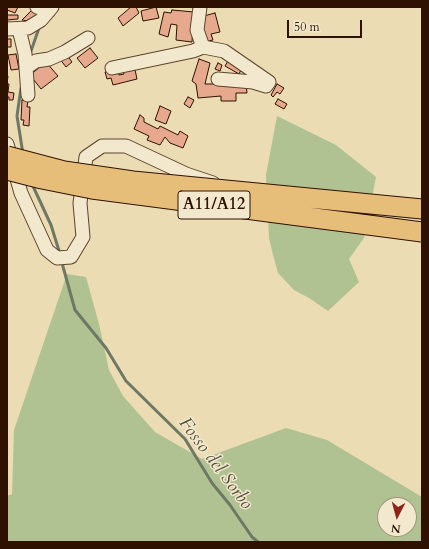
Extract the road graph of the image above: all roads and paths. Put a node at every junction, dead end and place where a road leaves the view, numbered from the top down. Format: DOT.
graph roads {
  1 [pos="200,7"];
  2 [pos="46,8"];
  3 [pos="18,29"];
  4 [pos="88,38"];
  5 [pos="203,47"];
  6 [pos="26,64"];
  7 [pos="112,68"];
  8 [pos="218,79"];
  9 [pos="28,95"];
  10 [pos="7,144"];
  11 [pos="7,156"];
  12 [pos="7,170"];
  13 [pos="266,199"];
  14 [pos="422,209"];
  15 [pos="422,232"];
  1 -- 5 [label="street"];
  2 -- 3 [label="street"];
  3 -- 6 [label="street"];
  4 -- 6 [label="street"];
  5 -- 7 [label="street"];
  5 -- 8 [label="street"];
  6 -- 9 [label="street"];
  10 -- 13 [label="street"];
  11 -- 14 [label="highway, A11/A12, bridge"];
  12 -- 15 [label="highway, A11/A12, bridge"];
}
